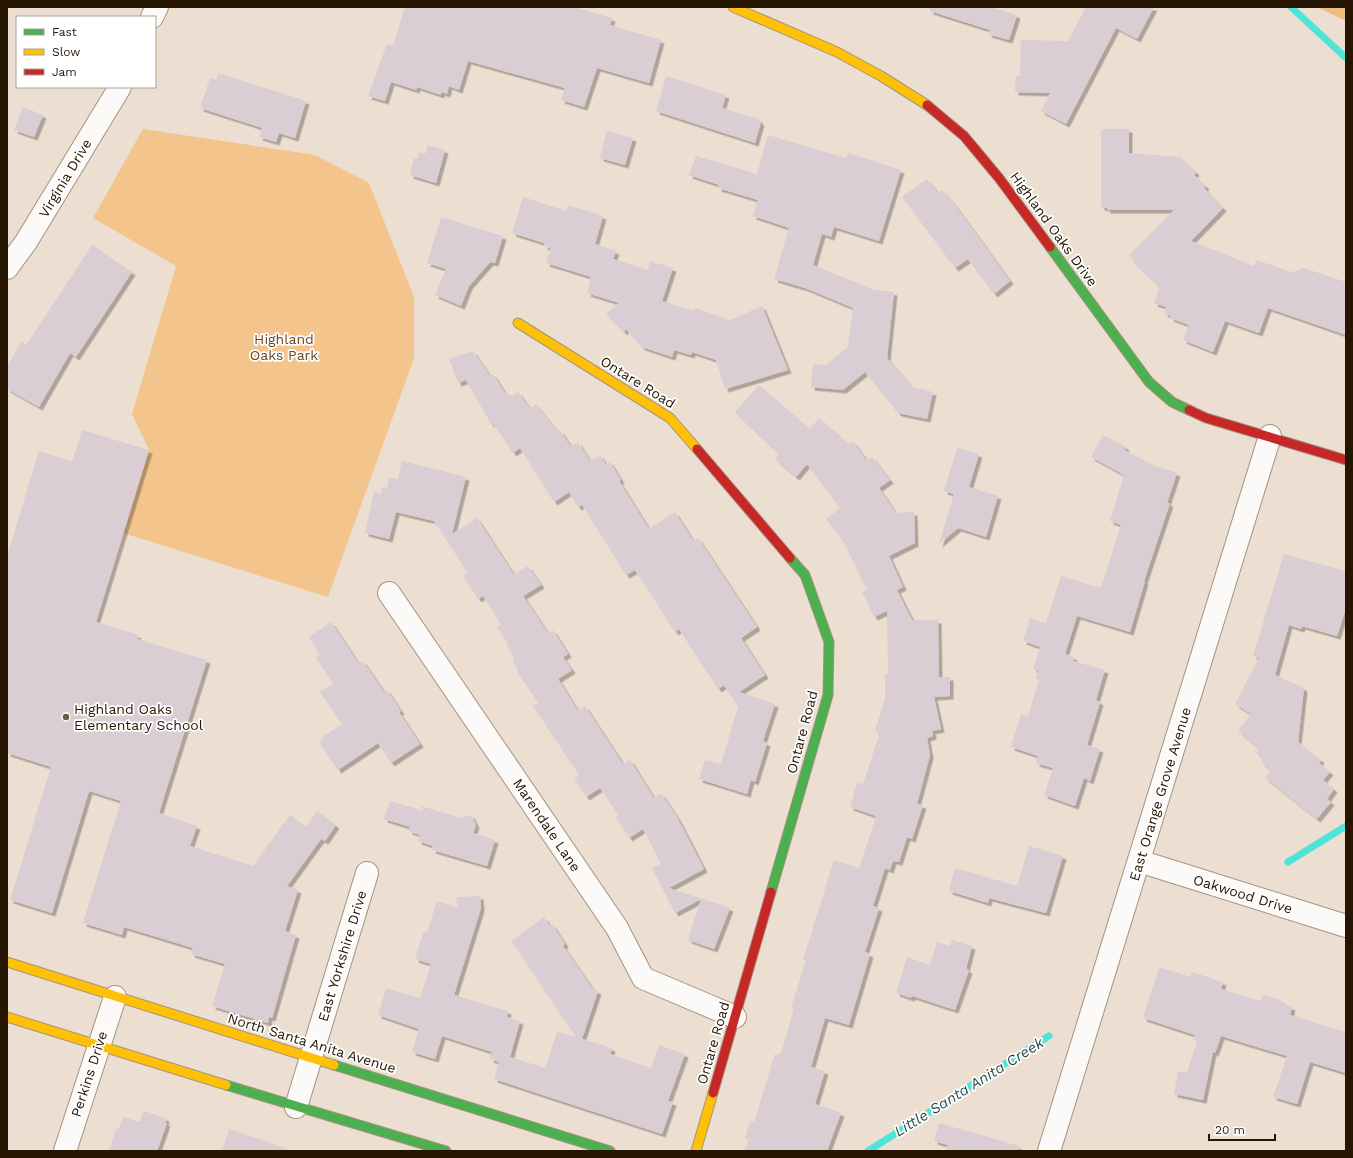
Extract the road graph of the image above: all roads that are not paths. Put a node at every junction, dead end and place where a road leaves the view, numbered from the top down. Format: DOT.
graph roads {
  1 [pos="157,7"];
  2 [pos="733,7"];
  3 [pos="152,16"];
  4 [pos="119,88"];
  5 [pos="17,240"];
  6 [pos="7,268"];
  7 [pos="518,323"];
  8 [pos="1270,436"];
  9 [pos="1346,460"];
  10 [pos="389,593"];
  11 [pos="1139,862"];
  12 [pos="367,873"];
  13 [pos="1346,926"];
  14 [pos="7,962"];
  15 [pos="115,996"];
  16 [pos="7,1017"];
  17 [pos="734,1017"];
  18 [pos="98,1046"];
  19 [pos="310,1057"];
  20 [pos="296,1107"];
  21 [pos="65,1151"];
  22 [pos="446,1151"];
  23 [pos="610,1151"];
  24 [pos="696,1151"];
  25 [pos="1050,1151"];
  1 -- 3 [label="street"];
  2 -- 8 [label="street, Highland Oaks Drive"];
  4 -- 5 [label="street, Virginia Drive"];
  5 -- 6 [label="street, Virginia Drive"];
  7 -- 17 [label="street, Ontare Road"];
  8 -- 9 [label="street, Highland Oaks Drive"];
  8 -- 11 [label="street, East Orange Grove Avenue"];
  10 -- 17 [label="street, Marendale Lane"];
  11 -- 13 [label="street, Oakwood Drive"];
  11 -- 25 [label="street, East Orange Grove Avenue"];
  12 -- 19 [label="street, East Yorkshire Drive"];
  14 -- 15 [label="street, North Santa Anita Avenue"];
  15 -- 18 [label="street, Perkins Drive"];
  15 -- 19 [label="street, North Santa Anita Avenue"];
  16 -- 18 [label="street"];
  17 -- 24 [label="street, Ontare Road"];
  18 -- 20 [label="street"];
  18 -- 21 [label="street, Perkins Drive"];
  19 -- 20 [label="street, East Yorkshire Drive"];
  19 -- 23 [label="street, North Santa Anita Avenue"];
  20 -- 22 [label="street"];
}
